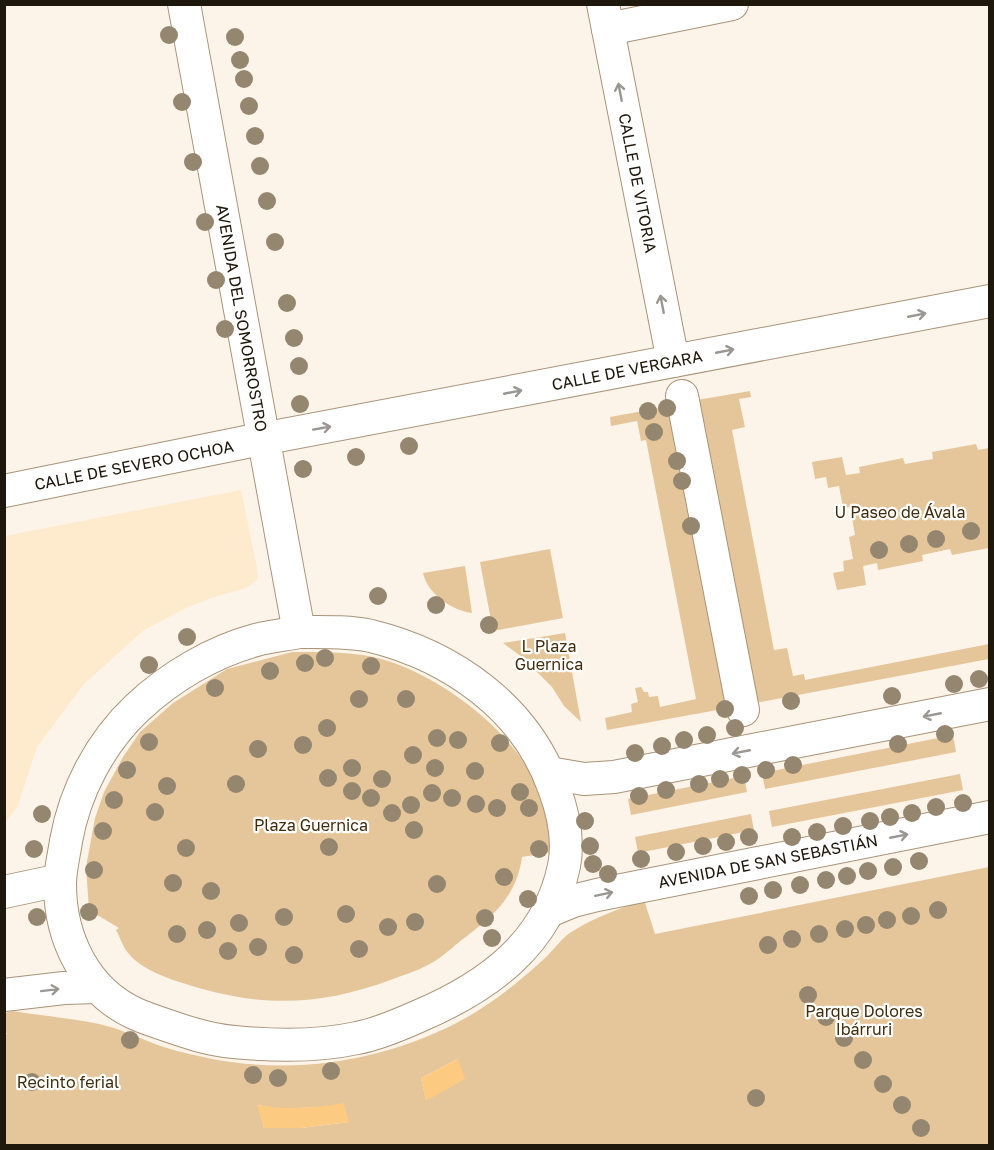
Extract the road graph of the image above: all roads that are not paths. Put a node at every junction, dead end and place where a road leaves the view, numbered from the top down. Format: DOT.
graph roads {
  1 [pos="184,4"];
  2 [pos="732,4"];
  3 [pos="605,17"];
  4 [pos="990,301"];
  5 [pos="673,361"];
  6 [pos="682,396"];
  7 [pos="264,439"];
  8 [pos="4,491"];
  9 [pos="299,632"];
  10 [pos="990,704"];
  11 [pos="743,710"];
  12 [pos="549,773"];
  13 [pos="990,818"];
  14 [pos="60,880"];
  15 [pos="4,892"];
  16 [pos="549,911"];
  17 [pos="97,987"];
  18 [pos="4,995"];
  1 -- 7 [label="street, AVENIDA DEL SOMORROSTRO"];
  2 -- 3 [label="street"];
  5 -- 3 [label="street, CALLE DE VITORIA, one-way"];
  5 -- 4 [label="street, CALLE DE VERGARA, one-way"];
  7 -- 5 [label="street, CALLE DE VERGARA, one-way"];
  6 -- 11 [label="street"];
  7 -- 8 [label="street, CALLE DE SEVERO OCHOA"];
  7 -- 9 [label="street, AVENIDA DEL SOMORROSTRO"];
  9 -- 12 [label="street"];
  9 -- 14 [label="street"];
  10 -- 12 [label="street, one-way"];
  12 -- 16 [label="street"];
  16 -- 13 [label="street, AVENIDA DE SAN SEBASTIÁN, one-way"];
  14 -- 15 [label="street"];
  14 -- 17 [label="street"];
  16 -- 17 [label="street"];
  18 -- 17 [label="street, one-way"];
}
